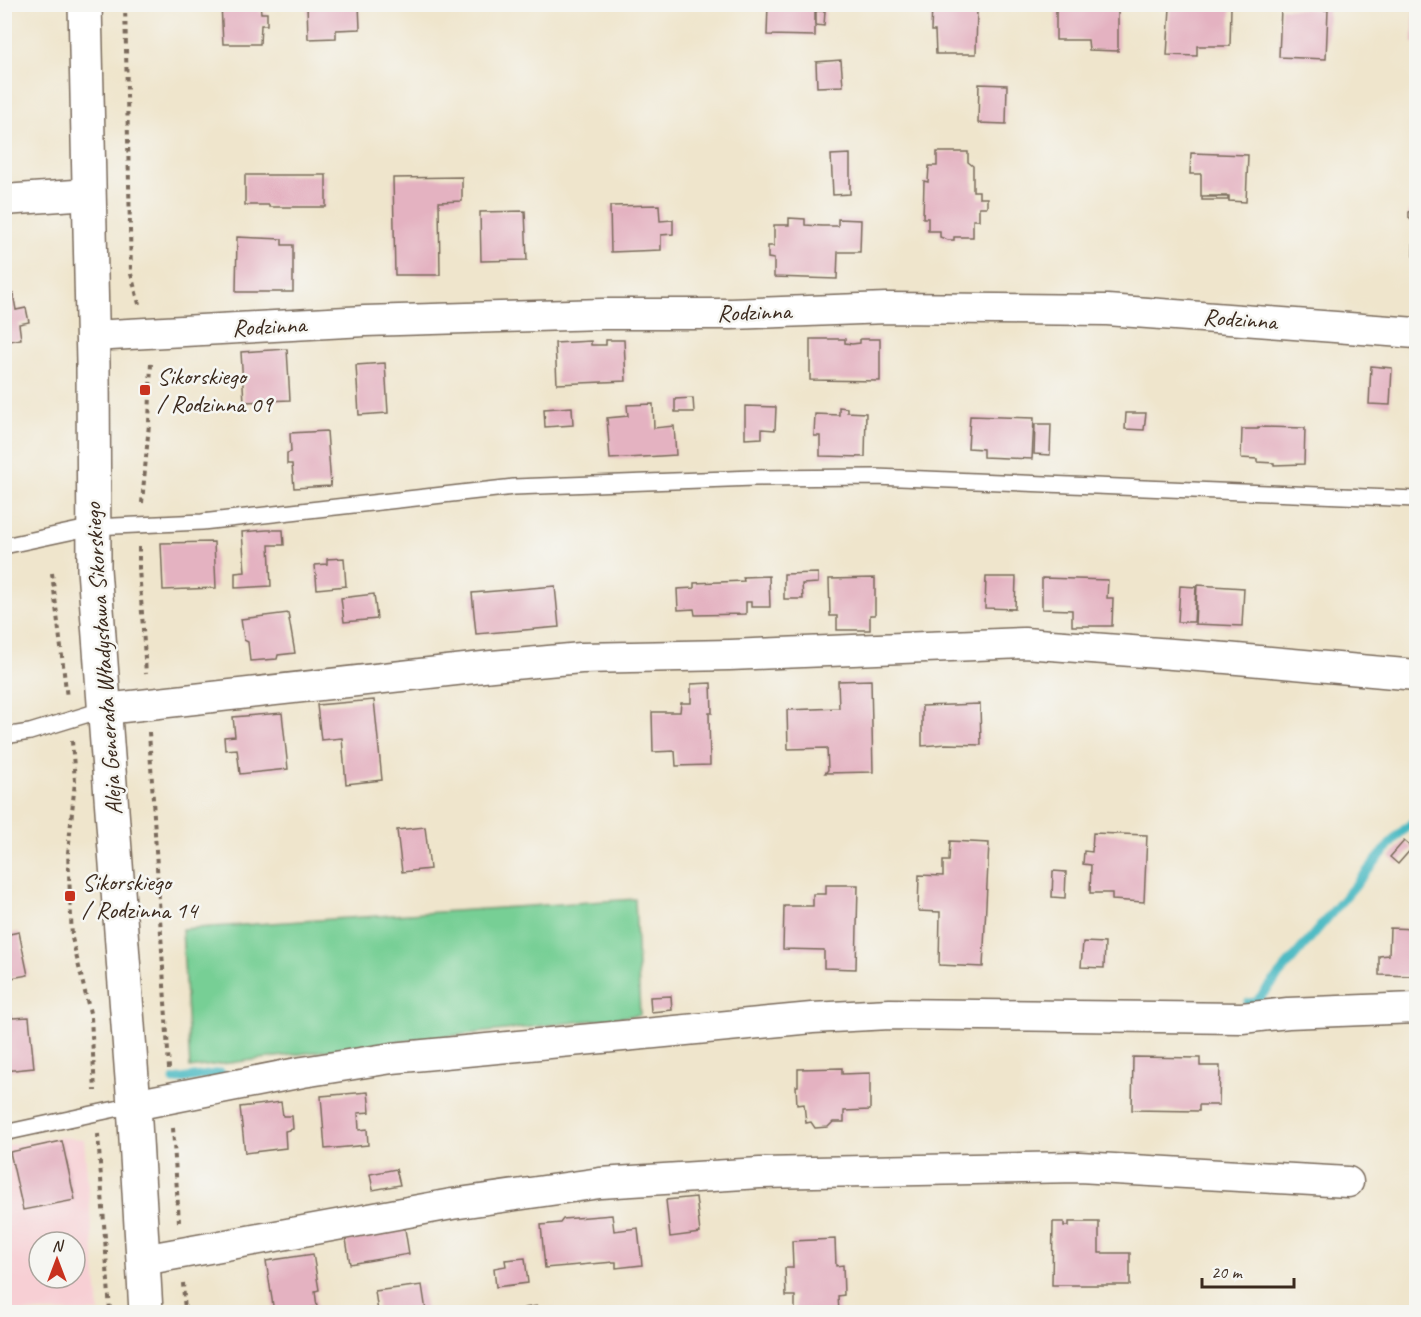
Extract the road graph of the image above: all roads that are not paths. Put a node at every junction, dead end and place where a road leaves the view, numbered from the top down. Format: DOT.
graph roads {
  1 [pos="85,4"];
  2 [pos="89,194"];
  3 [pos="4,200"];
  4 [pos="1416,333"];
  5 [pos="92,336"];
  6 [pos="1416,499"];
  7 [pos="93,527"];
  8 [pos="4,546"];
  9 [pos="1416,675"];
  10 [pos="105,709"];
  11 [pos="4,736"];
  12 [pos="1416,1008"];
  13 [pos="134,1105"];
  14 [pos="4,1133"];
  15 [pos="1348,1182"];
  16 [pos="143,1260"];
  17 [pos="146,1312"];
  1 -- 2 [label="main road, Aleja Generała Władysława Sikorskiego"];
  2 -- 3 [label="street"];
  2 -- 5 [label="main road, Aleja Generała Władysława Sikorskiego"];
  4 -- 5 [label="street, Rodzinna"];
  5 -- 7 [label="main road, Aleja Generała Władysława Sikorskiego"];
  6 -- 7 [label="lane"];
  7 -- 8 [label="lane"];
  7 -- 10 [label="main road, Aleja Generała Władysława Sikorskiego"];
  9 -- 10 [label="street"];
  10 -- 11 [label="lane"];
  10 -- 13 [label="main road, Aleja Generała Władysława Sikorskiego"];
  12 -- 13 [label="street"];
  13 -- 14 [label="lane"];
  13 -- 16 [label="main road, Aleja Generała Władysława Sikorskiego"];
  15 -- 16 [label="street"];
  16 -- 17 [label="main road, Aleja Generała Władysława Sikorskiego"];
}
